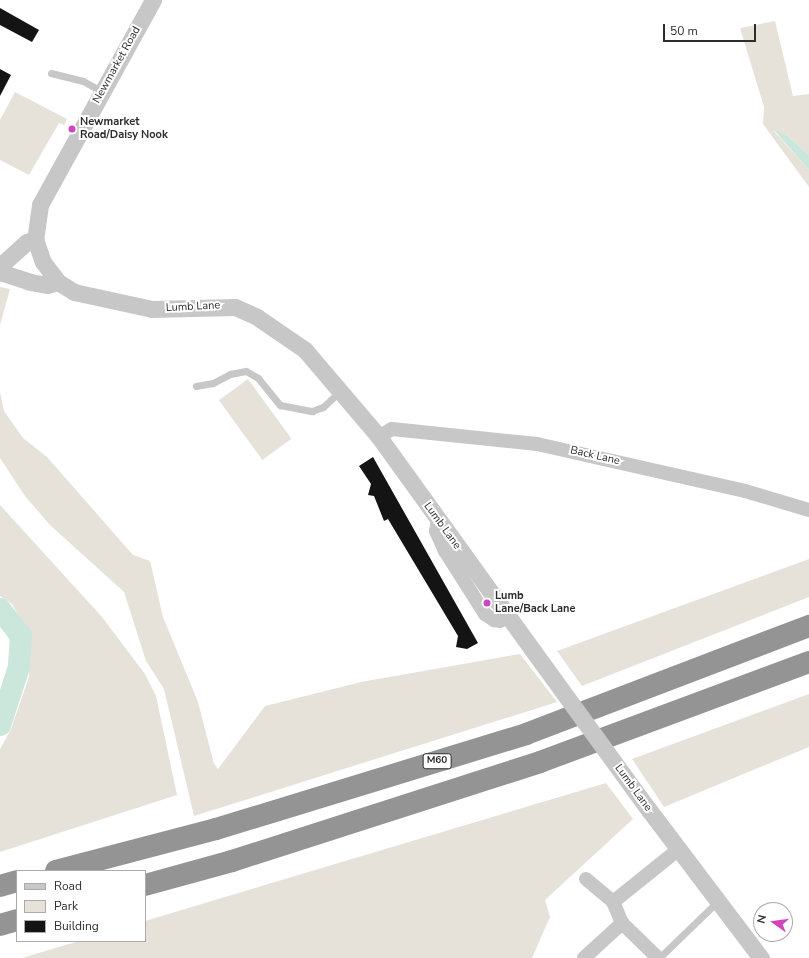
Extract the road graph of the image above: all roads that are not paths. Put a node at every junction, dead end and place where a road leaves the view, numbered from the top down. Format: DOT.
graph roads {
  1 [pos="153,0"];
  2 [pos="50,73"];
  3 [pos="103,92"];
  4 [pos="35,239"];
  5 [pos="0,268"];
  6 [pos="58,282"];
  7 [pos="196,386"];
  8 [pos="342,390"];
  9 [pos="379,437"];
  10 [pos="809,510"];
  11 [pos="809,626"];
  12 [pos="809,662"];
  13 [pos="673,854"];
  14 [pos="60,870"];
  15 [pos="586,879"];
  16 [pos="16,882"];
  17 [pos="146,885"];
  18 [pos="0,886"];
  19 [pos="719,900"];
  20 [pos="613,902"];
  21 [pos="16,920"];
  22 [pos="622,922"];
  23 [pos="0,924"];
  24 [pos="584,958"];
  25 [pos="658,958"];
  26 [pos="761,958"];
  1 -- 3 [label="street, Newmarket Road"];
  2 -- 3 [label="lane"];
  3 -- 4 [label="street, Newmarket Road"];
  4 -- 5 [label="street"];
  4 -- 6 [label="street, Lumb Lane"];
  5 -- 6 [label="street"];
  6 -- 8 [label="street, Lumb Lane"];
  7 -- 8 [label="lane"];
  8 -- 9 [label="street, Lumb Lane"];
  9 -- 10 [label="street, Back Lane"];
  9 -- 13 [label="street, Lumb Lane, bridge"];
  11 -- 14 [label="highway, M60"];
  12 -- 17 [label="highway"];
  13 -- 19 [label="street, Lumb Lane"];
  13 -- 20 [label="street"];
  15 -- 20 [label="street"];
  16 -- 18 [label="highway"];
  19 -- 25 [label="lane"];
  19 -- 26 [label="street, Lumb Lane"];
  20 -- 22 [label="street"];
  21 -- 23 [label="highway"];
  22 -- 24 [label="street"];
  22 -- 25 [label="street"];
}
